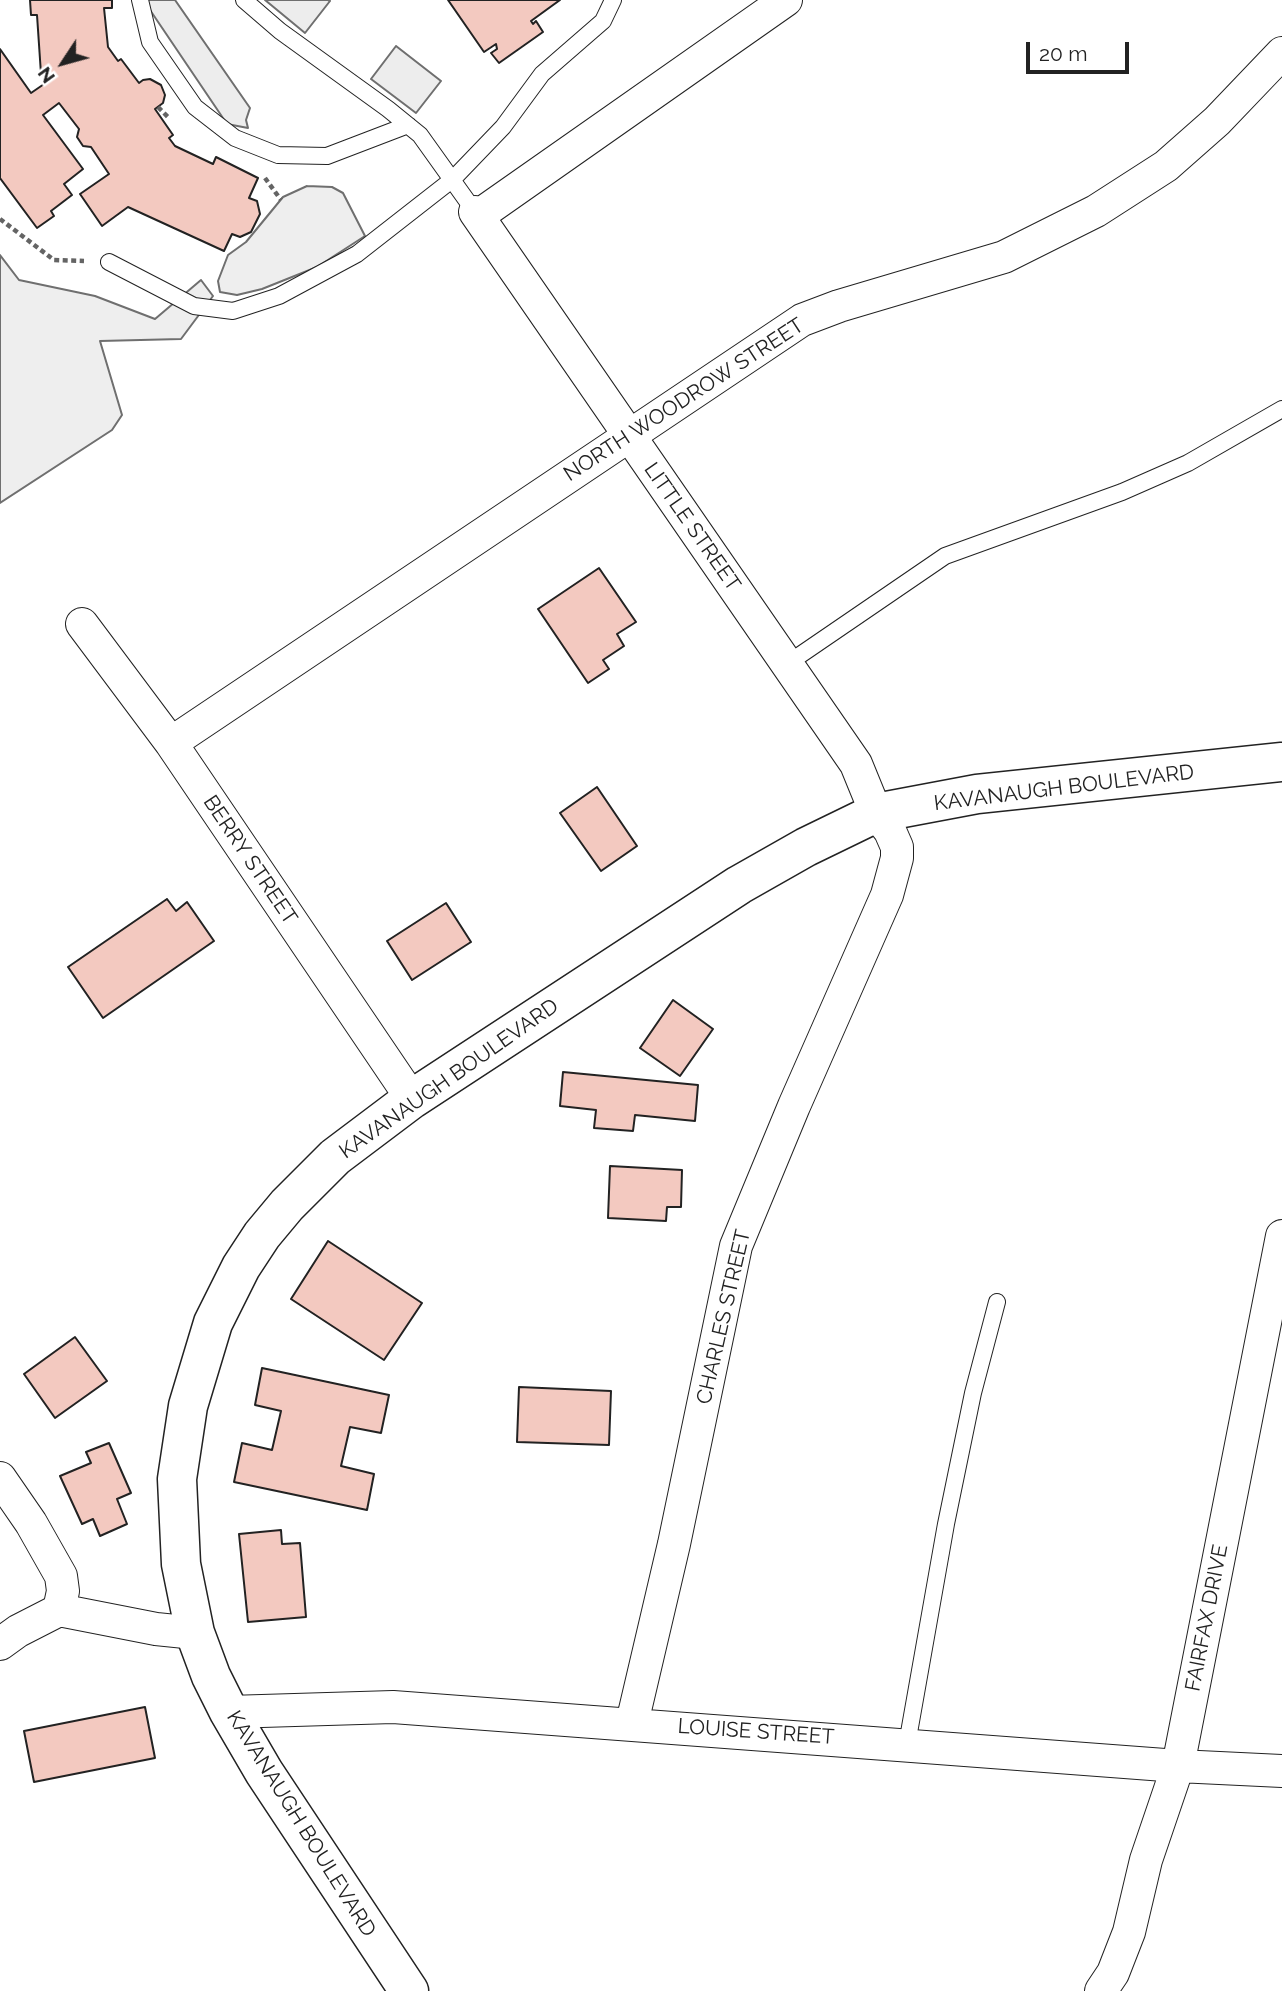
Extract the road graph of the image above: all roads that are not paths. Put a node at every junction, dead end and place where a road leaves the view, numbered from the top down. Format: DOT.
graph roads {
  1 [pos="140,0"];
  2 [pos="244,0"];
  3 [pos="613,0"];
  4 [pos="786,0"];
  5 [pos="1282,53"];
  6 [pos="408,125"];
  7 [pos="453,179"];
  8 [pos="476,214"];
  9 [pos="109,262"];
  10 [pos="1282,409"];
  11 [pos="629,436"];
  12 [pos="82,624"];
  13 [pos="787,664"];
  14 [pos="171,743"];
  15 [pos="1282,762"];
  16 [pos="876,813"];
  17 [pos="412,1099"];
  18 [pos="1282,1236"];
  19 [pos="997,1302"];
  20 [pos="0,1478"];
  21 [pos="59,1610"];
  22 [pos="195,1633"];
  23 [pos="0,1644"];
  24 [pos="229,1712"];
  25 [pos="632,1723"];
  26 [pos="907,1744"];
  27 [pos="1178,1766"];
  28 [pos="1282,1771"];
  29 [pos="409,1991"];
  30 [pos="1101,1991"];
  1 -- 6 [label="lane"];
  2 -- 6 [label="lane"];
  3 -- 7 [label="lane"];
  4 -- 8 [label="street"];
  5 -- 11 [label="street, NORTH WOODROW STREET"];
  6 -- 7 [label="lane"];
  7 -- 8 [label="lane"];
  7 -- 9 [label="lane"];
  8 -- 11 [label="street, LITTLE STREET"];
  10 -- 13 [label="lane"];
  11 -- 13 [label="street, LITTLE STREET"];
  11 -- 14 [label="street, NORTH WOODROW STREET"];
  12 -- 14 [label="street, BERRY STREET"];
  13 -- 16 [label="street, LITTLE STREET"];
  14 -- 17 [label="street, BERRY STREET"];
  15 -- 16 [label="street, KAVANAUGH BOULEVARD"];
  16 -- 17 [label="street, KAVANAUGH BOULEVARD"];
  16 -- 25 [label="street, CHARLES STREET"];
  17 -- 22 [label="street, KAVANAUGH BOULEVARD"];
  18 -- 27 [label="street, FAIRFAX DRIVE"];
  19 -- 26 [label="lane"];
  20 -- 21 [label="street"];
  21 -- 22 [label="street"];
  21 -- 23 [label="street"];
  22 -- 24 [label="street, KAVANAUGH BOULEVARD"];
  24 -- 25 [label="street, LOUISE STREET"];
  24 -- 29 [label="street, KAVANAUGH BOULEVARD"];
  25 -- 26 [label="street, LOUISE STREET"];
  26 -- 27 [label="street, LOUISE STREET"];
  27 -- 28 [label="street, LOUISE STREET"];
  27 -- 30 [label="street, FAIRFAX DRIVE"];
}
